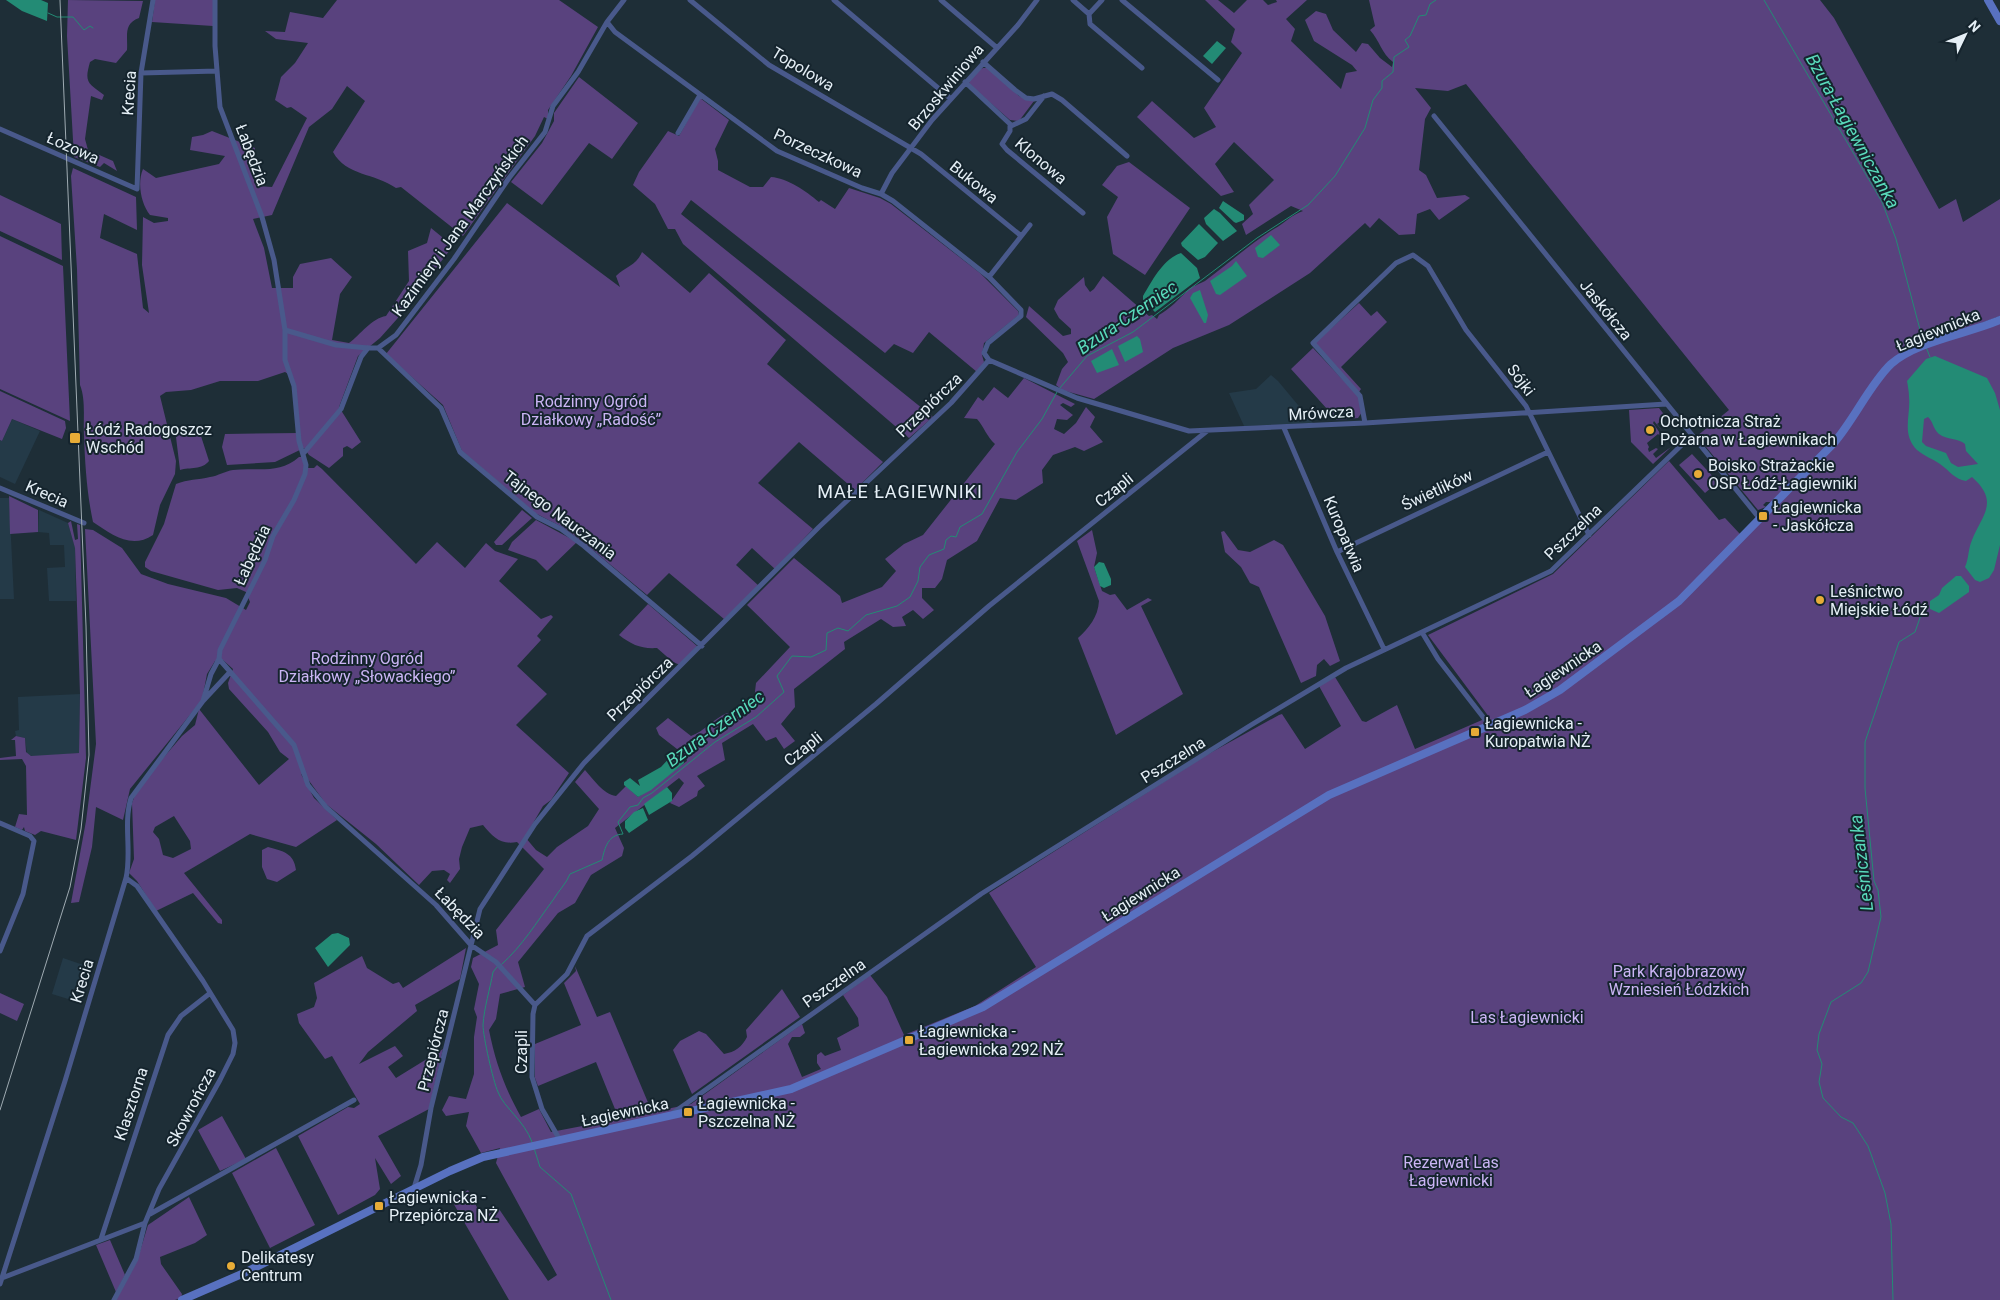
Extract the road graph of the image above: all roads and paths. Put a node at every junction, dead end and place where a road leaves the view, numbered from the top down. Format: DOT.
graph roads {
  1 [pos="153,0"];
  2 [pos="215,0"];
  3 [pos="624,0"];
  4 [pos="690,0"];
  5 [pos="834,0"];
  6 [pos="941,0"];
  7 [pos="1036,0"];
  8 [pos="1074,0"];
  9 [pos="1102,0"];
  10 [pos="1122,0"];
  11 [pos="1988,0"];
  12 [pos="1089,14"];
  13 [pos="2000,21"];
  14 [pos="608,25"];
  15 [pos="996,47"];
  16 [pos="983,62"];
  17 [pos="1142,68"];
  18 [pos="217,71"];
  19 [pos="142,73"];
  20 [pos="1218,80"];
  21 [pos="965,82"];
  22 [pos="700,94"];
  23 [pos="1044,96"];
  24 [pos="951,99"];
  25 [pos="1434,116"];
  26 [pos="1011,126"];
  27 [pos="0,128"];
  28 [pos="678,133"];
  29 [pos="912,148"];
  30 [pos="1127,156"];
  31 [pos="138,189"];
  32 [pos="881,194"];
  33 [pos="1083,212"];
  34 [pos="1030,225"];
  35 [pos="1020,236"];
  36 [pos="989,277"];
  37 [pos="2000,320"];
  38 [pos="285,330"];
  39 [pos="368,348"];
  40 [pos="378,348"];
  41 [pos="989,360"];
  42 [pos="1666,404"];
  43 [pos="1529,412"];
  44 [pos="1365,423"];
  45 [pos="1284,428"];
  46 [pos="1188,430"];
  47 [pos="1207,431"];
  48 [pos="1692,435"];
  49 [pos="1191,443"];
  50 [pos="1548,452"];
  51 [pos="303,454"];
  52 [pos="0,488"];
  53 [pos="1760,519"];
  54 [pos="84,523"];
  55 [pos="1589,535"];
  56 [pos="1337,552"];
  57 [pos="1423,634"];
  58 [pos="702,646"];
  59 [pos="1384,650"];
  60 [pos="219,659"];
  61 [pos="230,672"];
  62 [pos="203,701"];
  63 [pos="1490,726"];
  64 [pos="0,823"];
  65 [pos="126,878"];
  66 [pos="471,945"];
  67 [pos="0,951"];
  68 [pos="209,994"];
  69 [pos="535,1006"];
  70 [pos="354,1100"];
  71 [pos="668,1116"];
  72 [pos="560,1140"];
  73 [pos="414,1189"];
  74 [pos="149,1214"];
  75 [pos="145,1223"];
  76 [pos="101,1239"];
  77 [pos="1,1281"];
  78 [pos="114,1300"];
  79 [pos="182,1300"];
  1 -- 19 [label="street, Krecia"];
  2 -- 18 [label="street, Łabędzia"];
  3 -- 14 [label="street"];
  4 -- 29 [label="street, Topolowa"];
  5 -- 24 [label="street"];
  6 -- 15 [label="street"];
  7 -- 15 [label="street, Brzoskwiniowa"];
  8 -- 12 [label="street"];
  9 -- 12 [label="street"];
  10 -- 20 [label="street"];
  11 -- 13 [label="street"];
  12 -- 17 [label="street"];
  14 -- 22 [label="street, Porzeczkowa"];
  14 -- 40 [label="street, Kazimiery i Jana Marczyńskich"];
  15 -- 16 [label="street, Brzoskwiniowa"];
  16 -- 21 [label="street, Brzoskwiniowa"];
  16 -- 23 [label="street"];
  18 -- 19 [label="street"];
  18 -- 38 [label="street, Łabędzia"];
  19 -- 31 [label="street, Krecia"];
  21 -- 24 [label="street, Brzoskwiniowa"];
  21 -- 26 [label="street, Klonowa"];
  22 -- 28 [label="street"];
  22 -- 32 [label="street, Porzeczkowa"];
  23 -- 26 [label="street"];
  23 -- 30 [label="street"];
  24 -- 29 [label="street, Brzoskwiniowa"];
  25 -- 42 [label="street, Jaskółcza"];
  26 -- 33 [label="street, Klonowa"];
  27 -- 31 [label="street, Łozowa"];
  29 -- 32 [label="street, Brzoskwiniowa"];
  29 -- 35 [label="street, Bukowa"];
  32 -- 36 [label="street, Porzeczkowa"];
  34 -- 35 [label="street"];
  35 -- 36 [label="street"];
  36 -- 41 [label="street, Porzeczkowa"];
  37 -- 53 [label="street, Łagiewnicka"];
  38 -- 39 [label="street"];
  38 -- 51 [label="street, Łabędzia"];
  39 -- 40 [label="street"];
  39 -- 51 [label="street"];
  40 -- 58 [label="street, Tajnego Nauczania"];
  41 -- 46 [label="street, Mrówcza"];
  41 -- 58 [label="street, Przepiórcza"];
  42 -- 43 [label="street, Mrówcza"];
  42 -- 48 [label="street, Jaskółcza"];
  43 -- 44 [label="street, Mrówcza"];
  43 -- 44 [label="street, Sójki"];
  43 -- 50 [label="street, Sójki"];
  44 -- 45 [label="street, Mrówcza"];
  45 -- 47 [label="street, Mrówcza"];
  45 -- 56 [label="street, Kuropatwia"];
  46 -- 47 [label="street, Mrówcza"];
  46 -- 49 [label="street"];
  47 -- 49 [label="street, Czapli"];
  48 -- 53 [label="street, Jaskółcza"];
  48 -- 55 [label="street, Pszczelna"];
  49 -- 69 [label="street, Czapli"];
  50 -- 55 [label="street, Sójki"];
  50 -- 56 [label="street, Świetlików"];
  51 -- 60 [label="street, Łabędzia"];
  52 -- 54 [label="street, Krecia"];
  53 -- 63 [label="street, Łagiewnicka"];
  55 -- 57 [label="street, Pszczelna"];
  56 -- 59 [label="street, Kuropatwia"];
  57 -- 59 [label="street, Pszczelna"];
  57 -- 63 [label="street"];
  58 -- 66 [label="street, Przepiórcza"];
  59 -- 71 [label="street, Pszczelna"];
  60 -- 61 [label="street, Łabędzia"];
  60 -- 62 [label="street, Krecia"];
  61 -- 62 [label="street, Krecia"];
  61 -- 66 [label="street, Łabędzia"];
  62 -- 65 [label="street, Krecia"];
  63 -- 71 [label="street, Łagiewnicka"];
  64 -- 67 [label="street"];
  65 -- 68 [label="street, Skowrończa"];
  65 -- 77 [label="street, Krecia"];
  66 -- 69 [label="street, Łabędzia"];
  66 -- 73 [label="street, Przepiórcza"];
  68 -- 74 [label="street, Skowrończa"];
  68 -- 76 [label="street, Klasztorna"];
  69 -- 72 [label="street, Czapli"];
  70 -- 74 [label="street"];
  71 -- 72 [label="street, Łagiewnicka"];
  72 -- 73 [label="street, Łagiewnicka"];
  73 -- 79 [label="street, Łagiewnicka"];
  74 -- 75 [label="street, Skowrończa"];
  75 -- 76 [label="street"];
  75 -- 78 [label="street, Skowrończa"];
  76 -- 77 [label="street"];
}
